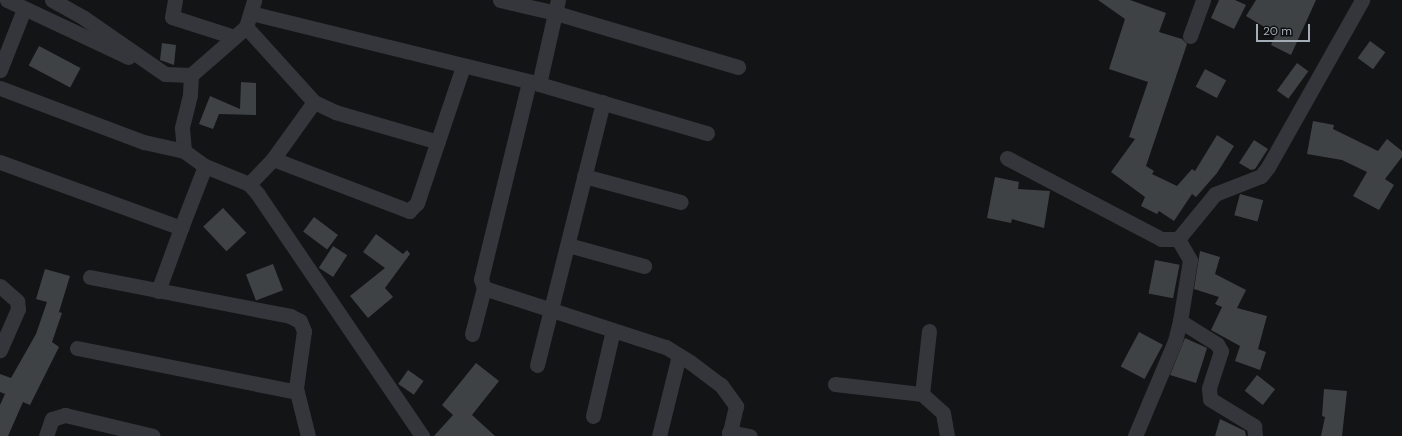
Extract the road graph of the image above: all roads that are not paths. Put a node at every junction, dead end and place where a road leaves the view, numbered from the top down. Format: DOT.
graph roads {
  1 [pos="8,0"];
  2 [pos="52,0"];
  3 [pos="175,0"];
  4 [pos="500,0"];
  5 [pos="1203,0"];
  6 [pos="1362,0"];
  7 [pos="557,6"];
  8 [pos="24,9"];
  9 [pos="251,13"];
  10 [pos="1190,36"];
  11 [pos="234,37"];
  12 [pos="463,66"];
  13 [pos="738,67"];
  14 [pos="0,70"];
  15 [pos="165,74"];
  16 [pos="191,75"];
  17 [pos="534,83"];
  18 [pos="0,88"];
  19 [pos="314,102"];
  20 [pos="603,102"];
  21 [pos="707,133"];
  22 [pos="438,142"];
  23 [pos="184,151"];
  24 [pos="1007,158"];
  25 [pos="273,159"];
  26 [pos="0,162"];
  27 [pos="205,166"];
  28 [pos="584,176"];
  29 [pos="249,184"];
  30 [pos="681,202"];
  31 [pos="182,228"];
  32 [pos="1178,239"];
  33 [pos="568,245"];
  34 [pos="644,266"];
  35 [pos="90,277"];
  36 [pos="0,286"];
  37 [pos="484,288"];
  38 [pos="158,291"];
  39 [pos="552,310"];
  40 [pos="1180,321"];
  41 [pos="613,330"];
  42 [pos="929,331"];
  43 [pos="472,334"];
  44 [pos="77,348"];
  45 [pos="0,350"];
  46 [pos="679,355"];
  47 [pos="537,365"];
  48 [pos="835,384"];
  49 [pos="297,392"];
  50 [pos="922,394"];
  51 [pos="593,416"];
  52 [pos="729,434"];
  53 [pos="46,436"];
  54 [pos="153,436"];
  55 [pos="308,436"];
  56 [pos="422,436"];
  57 [pos="659,436"];
  58 [pos="750,436"];
  59 [pos="946,436"];
  60 [pos="1135,436"];
  61 [pos="1255,436"];
  1 -- 8 [label="street"];
  2 -- 15 [label="street"];
  3 -- 11 [label="street"];
  4 -- 7 [label="street"];
  5 -- 10 [label="street"];
  6 -- 32 [label="street"];
  7 -- 13 [label="street"];
  7 -- 17 [label="street"];
  8 -- 14 [label="street"];
  8 -- 15 [label="street"];
  9 -- 11 [label="street"];
  9 -- 12 [label="street"];
  9 -- 19 [label="street"];
  11 -- 16 [label="street"];
  12 -- 17 [label="street"];
  12 -- 22 [label="street"];
  15 -- 16 [label="street"];
  16 -- 23 [label="street"];
  17 -- 20 [label="street"];
  17 -- 37 [label="street"];
  18 -- 23 [label="street"];
  19 -- 22 [label="street"];
  19 -- 25 [label="street"];
  20 -- 21 [label="street"];
  20 -- 28 [label="street"];
  22 -- 25 [label="street"];
  23 -- 27 [label="street"];
  24 -- 32 [label="street"];
  25 -- 29 [label="street"];
  26 -- 31 [label="street"];
  27 -- 29 [label="street"];
  27 -- 31 [label="street"];
  28 -- 30 [label="street"];
  28 -- 33 [label="street"];
  29 -- 56 [label="street"];
  31 -- 38 [label="street"];
  32 -- 40 [label="street"];
  33 -- 34 [label="street"];
  33 -- 39 [label="street"];
  35 -- 38 [label="street"];
  36 -- 45 [label="street"];
  37 -- 39 [label="street"];
  37 -- 43 [label="street"];
  38 -- 49 [label="street"];
  39 -- 41 [label="street"];
  39 -- 47 [label="street"];
  40 -- 60 [label="street"];
  40 -- 61 [label="street"];
  41 -- 46 [label="street"];
  41 -- 51 [label="street"];
  42 -- 50 [label="street"];
  44 -- 49 [label="street"];
  46 -- 52 [label="street"];
  46 -- 57 [label="street"];
  48 -- 50 [label="street"];
  49 -- 55 [label="street"];
  50 -- 59 [label="street"];
  52 -- 58 [label="street"];
  53 -- 54 [label="street"];
}
